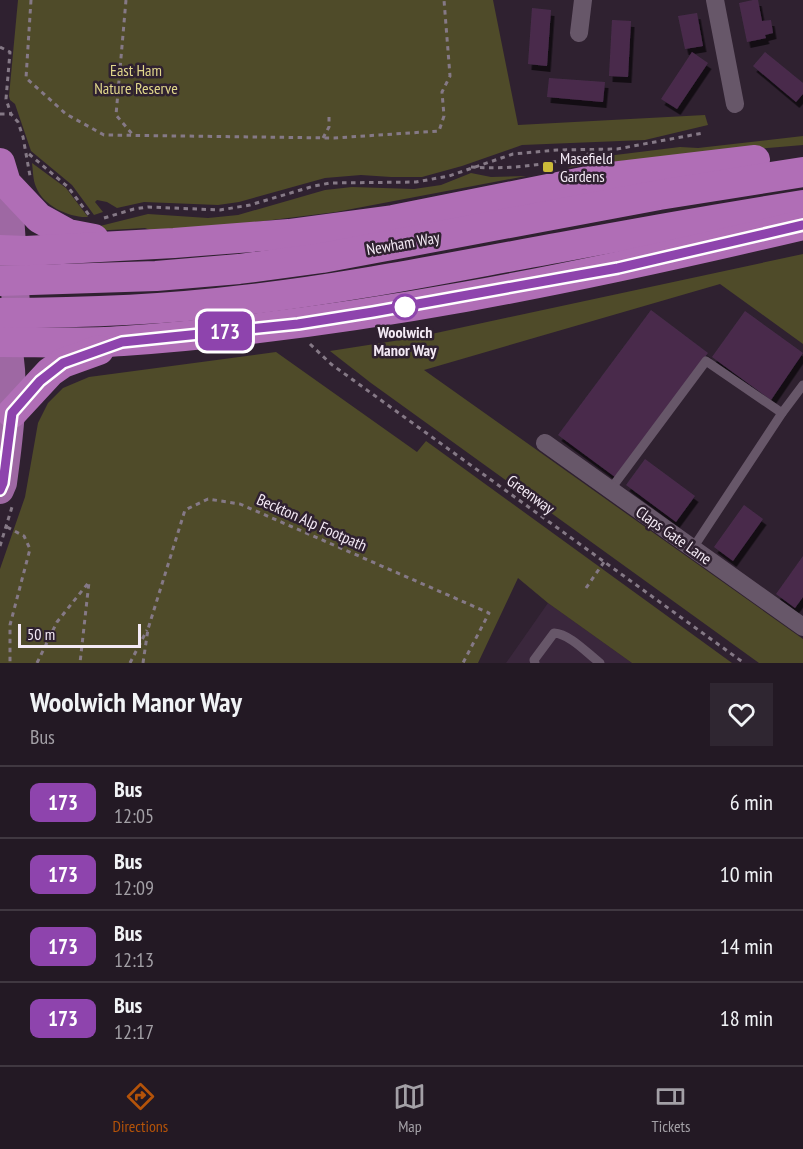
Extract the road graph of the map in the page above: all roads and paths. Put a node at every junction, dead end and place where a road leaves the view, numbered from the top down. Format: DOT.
graph roads {
  1 [pos="31,0"];
  2 [pos="126,0"];
  3 [pos="444,0"];
  4 [pos="583,0"];
  5 [pos="716,0"];
  6 [pos="579,33"];
  7 [pos="0,47"];
  8 [pos="735,104"];
  9 [pos="0,114"];
  10 [pos="11,114"];
  11 [pos="329,115"];
  12 [pos="703,133"];
  13 [pos="134,136"];
  14 [pos="323,138"];
  15 [pos="599,150"];
  16 [pos="803,154"];
  17 [pos="470,167"];
  18 [pos="16,171"];
  19 [pos="803,172"];
  20 [pos="803,205"];
  21 [pos="102,219"];
  22 [pos="94,221"];
  23 [pos="803,225"];
  24 [pos="174,243"];
  25 [pos="6,250"];
  26 [pos="0,281"];
  27 [pos="0,298"];
  28 [pos="0,313"];
  29 [pos="308,340"];
  30 [pos="4,342"];
  31 [pos="122,342"];
  32 [pos="803,386"];
  33 [pos="12,413"];
  34 [pos="782,413"];
  35 [pos="545,443"];
  36 [pos="0,490"];
  37 [pos="610,490"];
  38 [pos="7,527"];
  39 [pos="693,548"];
  40 [pos="604,562"];
  41 [pos="586,588"];
  42 [pos="803,627"];
  43 [pos="148,628"];
  44 [pos="10,663"];
  45 [pos="37,663"];
  46 [pos="80,663"];
  47 [pos="130,663"];
  48 [pos="143,663"];
  49 [pos="463,663"];
  50 [pos="535,663"];
  51 [pos="600,663"];
  52 [pos="744,663"];
  1 -- 13 [label="path"];
  2 -- 13 [label="path"];
  3 -- 14 [label="path"];
  4 -- 6 [label="street"];
  5 -- 8 [label="street"];
  7 -- 10 [label="path"];
  9 -- 10 [label="path"];
  10 -- 18 [label="path"];
  11 -- 14 [label="path"];
  12 -- 15 [label="path"];
  13 -- 14 [label="path"];
  15 -- 17 [label="path"];
  15 -- 17 [label="path"];
  16 -- 24 [label="highway"];
  17 -- 21 [label="path"];
  18 -- 22 [label="path"];
  18 -- 24 [label="highway"];
  18 -- 25 [label="main road"];
  19 -- 26 [label="highway, Newham Way"];
  20 -- 28 [label="highway, Newham Way"];
  23 -- 31 [label="highway"];
  24 -- 25 [label="highway"];
  25 -- 30 [label="main road"];
  27 -- 30 [label="main road"];
  29 -- 40 [label="path, Greenway"];
  30 -- 31 [label="highway"];
  30 -- 33 [label="main road"];
  31 -- 33 [label="highway"];
  32 -- 34 [label="lane"];
  33 -- 36 [label="main road"];
  34 -- 37 [label="lane"];
  34 -- 39 [label="lane"];
  35 -- 37 [label="street, Claps Gate Lane"];
  37 -- 39 [label="street, Claps Gate Lane"];
  38 -- 44 [label="path"];
  39 -- 42 [label="street, Claps Gate Lane"];
  40 -- 41 [label="path"];
  40 -- 52 [label="path, Greenway"];
  43 -- 47 [label="path, Beckton Alp Footpath"];
  43 -- 48 [label="path, Beckton Alp Footpath"];
  43 -- 49 [label="path, Beckton Alp Footpath"];
  45 -- 46 [label="path"];
  50 -- 51 [label="lane"];
}
